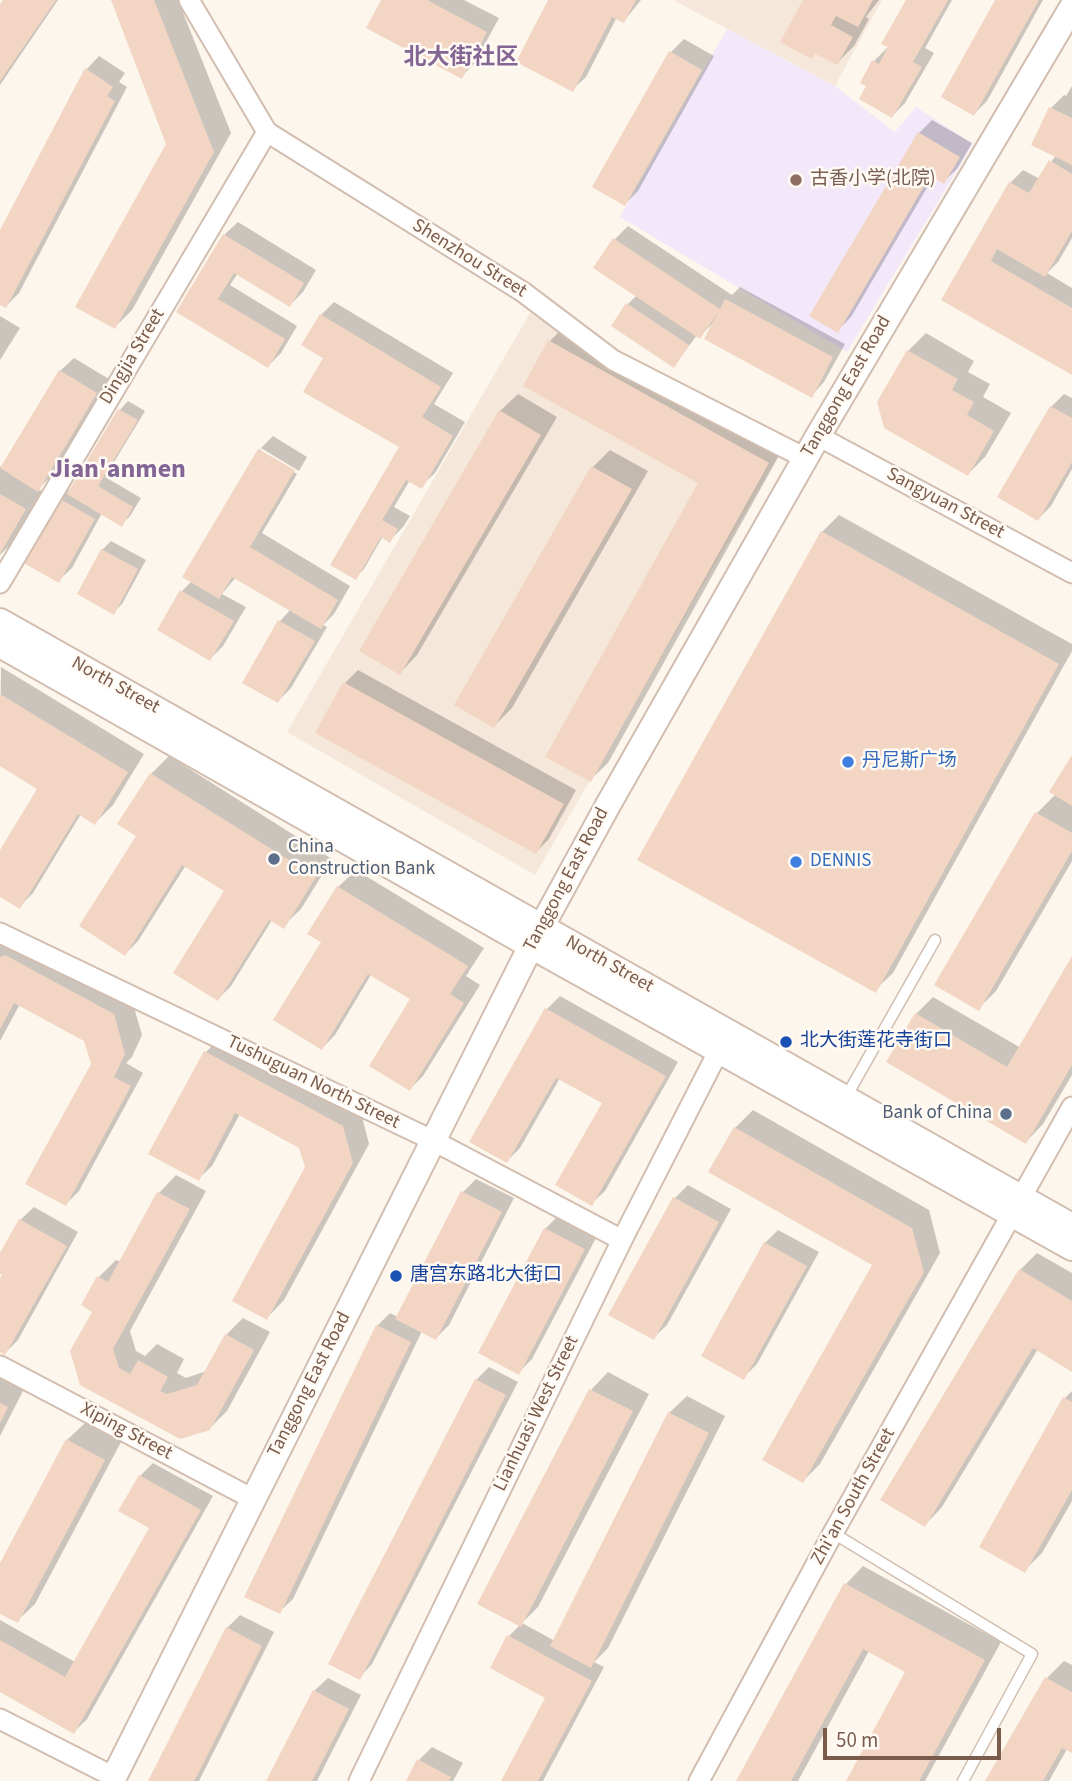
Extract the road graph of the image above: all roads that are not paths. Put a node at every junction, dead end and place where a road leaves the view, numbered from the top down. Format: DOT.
graph roads {
  1 [pos="189,0"];
  2 [pos="1072,7"];
  3 [pos="267,132"];
  4 [pos="817,436"];
  5 [pos="805,458"];
  6 [pos="1072,573"];
  7 [pos="0,583"];
  8 [pos="0,621"];
  9 [pos="0,645"];
  10 [pos="0,933"];
  11 [pos="537,937"];
  12 [pos="935,940"];
  13 [pos="719,1050"];
  14 [pos="840,1107"];
  15 [pos="1072,1107"];
  16 [pos="432,1140"];
  17 [pos="1016,1206"];
  18 [pos="1072,1226"];
  19 [pos="622,1240"];
  20 [pos="1072,1248"];
  21 [pos="0,1366"];
  22 [pos="253,1499"];
  23 [pos="833,1533"];
  24 [pos="0,1720"];
  25 [pos="113,1779"];
  26 [pos="359,1781"];
  27 [pos="699,1781"];
  28 [pos="963,1781"];
  1 -- 3 [label="street, Shenzhou Street"];
  2 -- 4 [label="street, Tanggong East Road"];
  3 -- 5 [label="street, Shenzhou Street"];
  3 -- 7 [label="street, Dingjia Street"];
  4 -- 5 [label="street, Tanggong East Road"];
  4 -- 6 [label="street, Sangyuan Street"];
  5 -- 11 [label="street, Tanggong East Road"];
  8 -- 11 [label="street, North Street"];
  9 -- 11 [label="street, North Street"];
  10 -- 16 [label="street, Tushuguan North Street"];
  11 -- 13 [label="street, North Street"];
  11 -- 14 [label="street, North Street"];
  11 -- 16 [label="street, Tanggong East Road"];
  12 -- 14 [label="lane"];
  13 -- 14 [label="street, North Street"];
  13 -- 19 [label="street, Lianhuasi West Street"];
  14 -- 17 [label="street, North Street"];
  15 -- 17 [label="street, Zhi'an South Street"];
  16 -- 19 [label="street, Tushuguan North Street"];
  16 -- 22 [label="street, Tanggong East Road"];
  17 -- 18 [label="street, North Street"];
  17 -- 20 [label="street, North Street"];
  17 -- 23 [label="street, Zhi'an South Street"];
  19 -- 26 [label="street, Lianhuasi West Street"];
  21 -- 22 [label="street, Xiping Street"];
  22 -- 25 [label="street, Tanggong East Road"];
  23 -- 27 [label="street, Zhi'an South Street"];
  23 -- 28 [label="lane"];
  24 -- 25 [label="street"];
}
